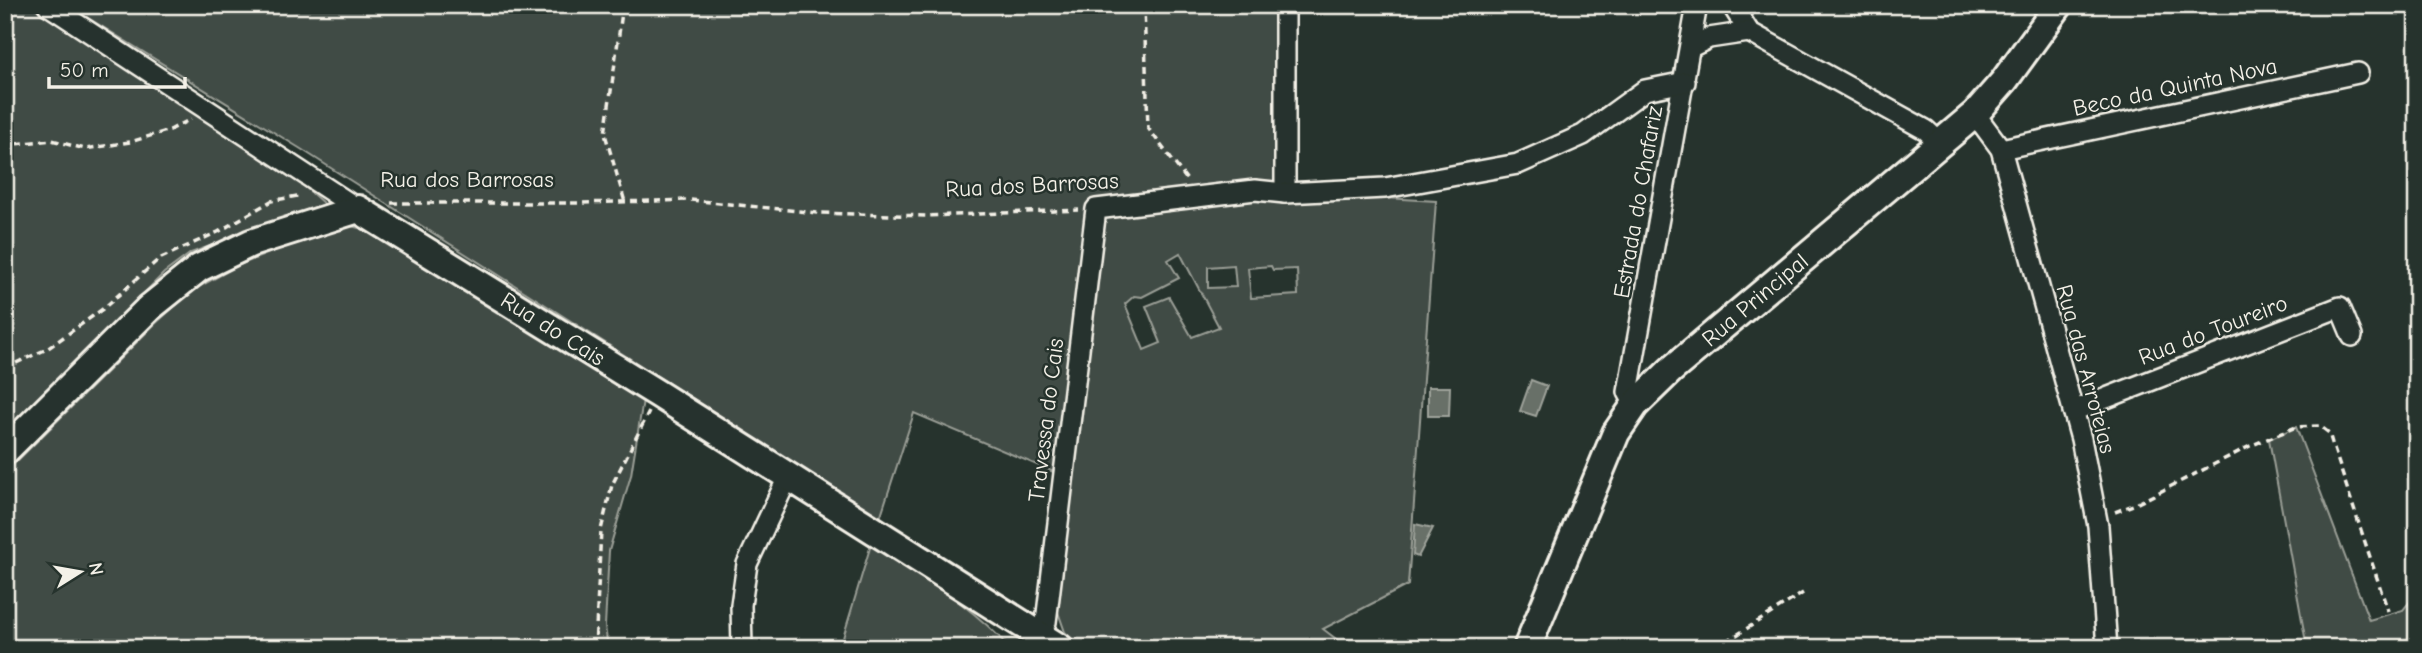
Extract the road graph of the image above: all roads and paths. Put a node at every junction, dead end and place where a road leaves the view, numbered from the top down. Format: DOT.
graph roads {
  1 [pos="48,5"];
  2 [pos="623,5"];
  3 [pos="1144,5"];
  4 [pos="1285,5"];
  5 [pos="1698,5"];
  6 [pos="1732,5"];
  7 [pos="2059,5"];
  8 [pos="1749,32"];
  9 [pos="1691,47"];
  10 [pos="2358,73"];
  11 [pos="1685,82"];
  12 [pos="208,109"];
  13 [pos="1975,114"];
  14 [pos="1941,144"];
  15 [pos="5,145"];
  16 [pos="2001,149"];
  17 [pos="1285,193"];
  18 [pos="1199,196"];
  19 [pos="625,202"];
  20 [pos="358,209"];
  21 [pos="1096,209"];
  22 [pos="2352,337"];
  23 [pos="658,394"];
  24 [pos="1635,405"];
  25 [pos="2073,411"];
  26 [pos="5,451"];
  27 [pos="788,477"];
  28 [pos="2096,519"];
  29 [pos="1803,593"];
  30 [pos="2388,611"];
  31 [pos="1050,641"];
  32 [pos="595,648"];
  33 [pos="742,648"];
  34 [pos="1527,648"];
  35 [pos="1716,648"];
  36 [pos="2107,648"];
  1 -- 12 [label="street, Rua do Cais"];
  2 -- 19 [label="path"];
  3 -- 18 [label="path"];
  4 -- 17 [label="street"];
  5 -- 9 [label="street, Estrada do Chafariz"];
  6 -- 8 [label="street"];
  7 -- 13 [label="street, Rua Principal"];
  8 -- 9 [label="street"];
  8 -- 14 [label="street"];
  9 -- 11 [label="street, Estrada do Chafariz"];
  10 -- 16 [label="street, Beco da Quinta Nova"];
  11 -- 17 [label="street, Rua dos Barrosas"];
  11 -- 24 [label="street, Estrada do Chafariz"];
  12 -- 15 [label="path"];
  12 -- 20 [label="street, Rua do Cais"];
  13 -- 14 [label="street, Rua Principal"];
  13 -- 16 [label="street, Rua das Arroteias"];
  14 -- 24 [label="street, Rua Principal"];
  16 -- 25 [label="street, Rua das Arroteias"];
  17 -- 18 [label="street, Rua dos Barrosas"];
  18 -- 21 [label="street, Rua dos Barrosas"];
  19 -- 20 [label="path, Rua dos Barrosas"];
  19 -- 21 [label="path, Rua dos Barrosas"];
  20 -- 23 [label="street, Rua do Cais"];
  20 -- 26 [label="street"];
  21 -- 31 [label="street, Travessa do Cais"];
  22 -- 25 [label="street, Rua do Toureiro"];
  23 -- 27 [label="street, Rua do Cais"];
  23 -- 32 [label="path"];
  24 -- 34 [label="street, Rua Principal"];
  25 -- 28 [label="street, Rua das Arroteias"];
  27 -- 31 [label="street, Rua do Cais"];
  27 -- 33 [label="street"];
  28 -- 30 [label="path"];
  28 -- 36 [label="street, Rua das Arroteias"];
  29 -- 35 [label="path"];
}
